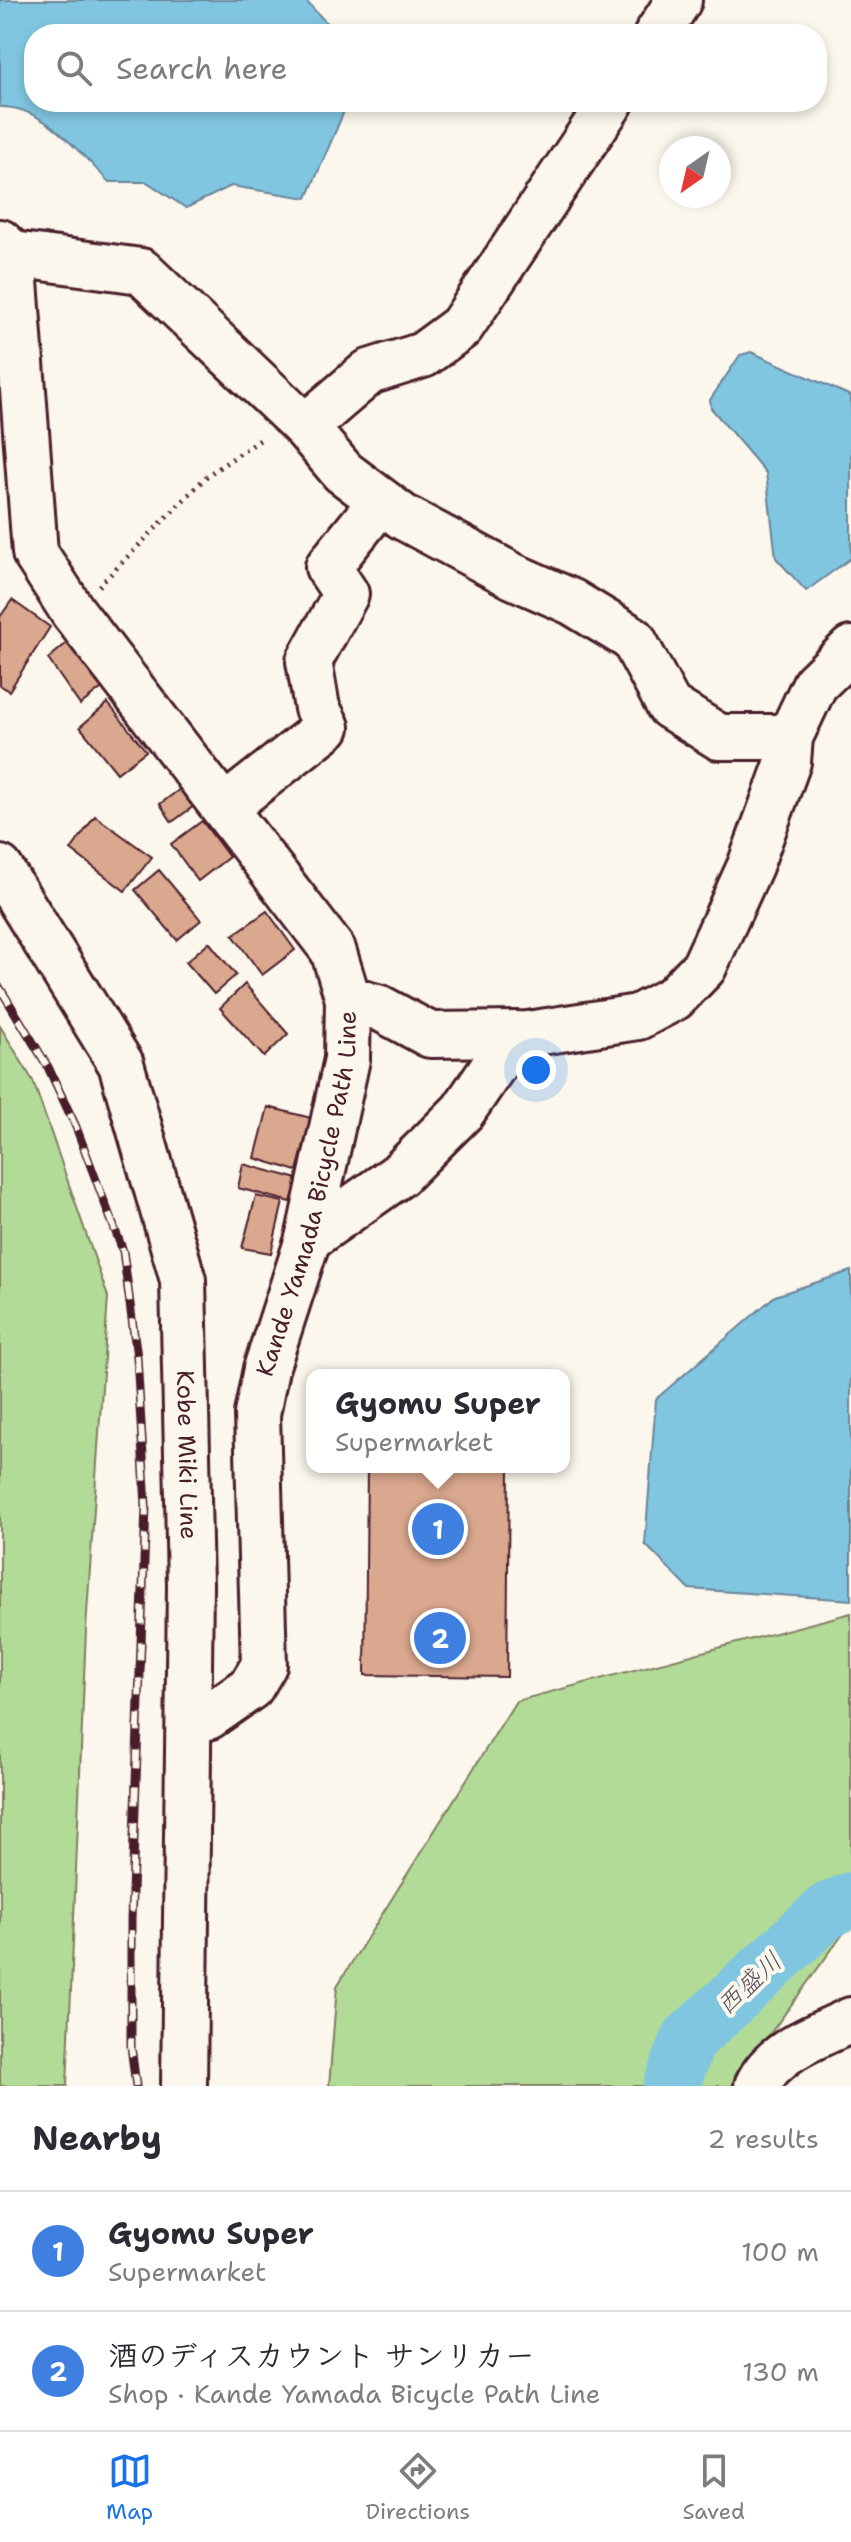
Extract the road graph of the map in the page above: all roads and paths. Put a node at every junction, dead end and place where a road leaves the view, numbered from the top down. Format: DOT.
graph roads {
  1 [pos="679,0"];
  2 [pos="663,24"];
  3 [pos="604,112"];
  4 [pos="6,248"];
  5 [pos="299,422"];
  6 [pos="381,501"];
  7 [pos="73,612"];
  8 [pos="851,649"];
  9 [pos="790,737"];
  10 [pos="224,808"];
  11 [pos="0,868"];
  12 [pos="348,999"];
  13 [pos="515,1034"];
  14 [pos="308,1239"];
  15 [pos="198,1721"];
  16 [pos="851,2020"];
  17 [pos="184,2086"];
  18 [pos="757,2086"];
  1 -- 2 [label="street"];
  3 -- 5 [label="street"];
  4 -- 5 [label="street"];
  4 -- 7 [label="street"];
  5 -- 6 [label="street"];
  5 -- 7 [label="path"];
  6 -- 9 [label="street"];
  6 -- 10 [label="street"];
  7 -- 10 [label="street"];
  8 -- 9 [label="street, Kande Yamada Bicycle Path Line"];
  9 -- 13 [label="street, Kande Yamada Bicycle Path Line"];
  10 -- 12 [label="street"];
  11 -- 15 [label="street, Kobe Miki Line"];
  12 -- 13 [label="street, Kande Yamada Bicycle Path Line"];
  12 -- 14 [label="street, Kande Yamada Bicycle Path Line"];
  13 -- 14 [label="street"];
  14 -- 15 [label="street, Kande Yamada Bicycle Path Line"];
  15 -- 17 [label="street, Kobe Miki Line"];
  16 -- 18 [label="street"];
}
